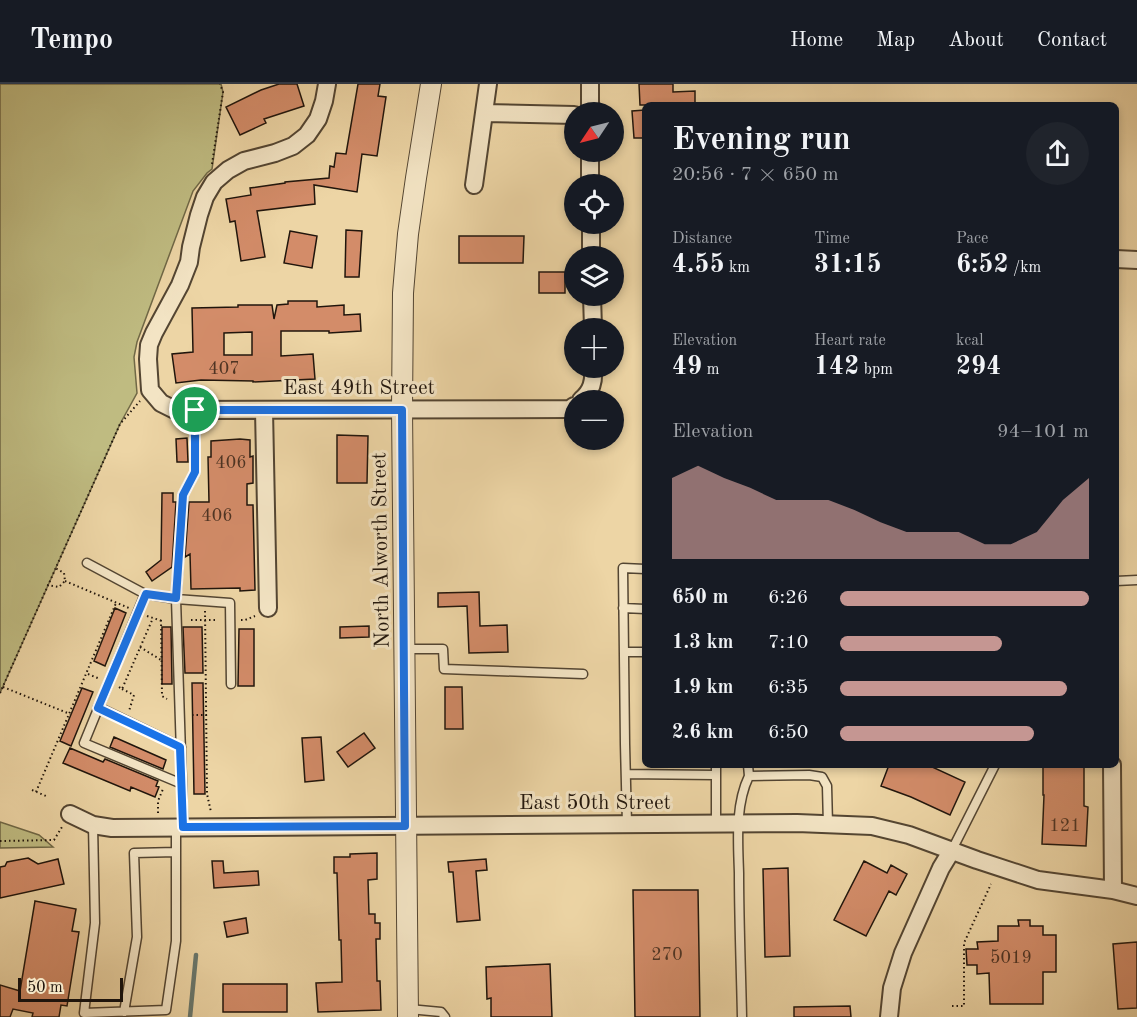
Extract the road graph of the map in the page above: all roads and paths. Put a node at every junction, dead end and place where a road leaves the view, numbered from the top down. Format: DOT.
graph roads {
  1 [pos="220,84"];
  2 [pos="327,84"];
  3 [pos="431,84"];
  4 [pos="488,84"];
  5 [pos="590,84"];
  6 [pos="590,102"];
  7 [pos="484,114"];
  8 [pos="564,116"];
  9 [pos="214,182"];
  10 [pos="474,185"];
  11 [pos="1119,259"];
  12 [pos="1137,260"];
  13 [pos="150,390"];
  14 [pos="564,409"];
  15 [pos="195,410"];
  16 [pos="264,410"];
  17 [pos="402,410"];
  18 [pos="87,563"];
  19 [pos="55,568"];
  20 [pos="642,568"];
  21 [pos="1137,580"];
  22 [pos="65,581"];
  23 [pos="1119,581"];
  24 [pos="47,585"];
  25 [pos="146,594"];
  26 [pos="176,598"];
  27 [pos="116,603"];
  28 [pos="129,608"];
  29 [pos="623,608"];
  30 [pos="642,609"];
  31 [pos="205,611"];
  32 [pos="262,612"];
  33 [pos="145,615"];
  34 [pos="153,618"];
  35 [pos="161,620"];
  36 [pos="191,620"];
  37 [pos="205,620"];
  38 [pos="223,620"];
  39 [pos="241,620"];
  40 [pos="165,621"];
  41 [pos="140,647"];
  42 [pos="405,649"];
  43 [pos="624,652"];
  44 [pos="642,652"];
  45 [pos="161,660"];
  46 [pos="88,674"];
  47 [pos="583,674"];
  48 [pos="100,679"];
  49 [pos="231,684"];
  50 [pos="114,686"];
  51 [pos="3,687"];
  52 [pos="122,689"];
  53 [pos="0,693"];
  54 [pos="169,701"];
  55 [pos="98,708"];
  56 [pos="70,714"];
  57 [pos="128,715"];
  58 [pos="192,715"];
  59 [pos="207,715"];
  60 [pos="180,747"];
  61 [pos="716,768"];
  62 [pos="748,768"];
  63 [pos="993,768"];
  64 [pos="1112,768"];
  65 [pos="626,774"];
  66 [pos="715,775"];
  67 [pos="748,776"];
  68 [pos="182,784"];
  69 [pos="163,789"];
  70 [pos="32,790"];
  71 [pos="36,792"];
  72 [pos="46,796"];
  73 [pos="70,814"];
  74 [pos="211,815"];
  75 [pos="158,816"];
  76 [pos="627,824"];
  77 [pos="716,824"];
  78 [pos="738,824"];
  79 [pos="93,825"];
  80 [pos="828,825"];
  81 [pos="405,826"];
  82 [pos="180,827"];
  83 [pos="54,840"];
  84 [pos="0,841"];
  85 [pos="952,850"];
  86 [pos="176,852"];
  87 [pos="991,884"];
  88 [pos="1137,885"];
  89 [pos="1113,890"];
  90 [pos="1137,896"];
  91 [pos="952,1006"];
  92 [pos="124,1012"];
  93 [pos="408,1013"];
  94 [pos="445,1017"];
  95 [pos="742,1017"];
  96 [pos="889,1017"];
  1 -- 9 [label="path"];
  2 -- 9 [label="street"];
  3 -- 17 [label="street, North Alworth Street"];
  4 -- 7 [label="street"];
  5 -- 6 [label="street"];
  7 -- 8 [label="street"];
  7 -- 10 [label="street"];
  9 -- 13 [label="street"];
  11 -- 12 [label="street"];
  13 -- 15 [label="street, East 49th Street"];
  13 -- 19 [label="path"];
  14 -- 17 [label="street, East 49th Street"];
  15 -- 16 [label="street, East 49th Street"];
  15 -- 26 [label="lane"];
  16 -- 17 [label="street, East 49th Street"];
  16 -- 32 [label="street"];
  17 -- 42 [label="street, North Alworth Street"];
  18 -- 25 [label="lane"];
  19 -- 22 [label="path"];
  19 -- 24 [label="path"];
  20 -- 29 [label="lane"];
  21 -- 23 [label="lane"];
  22 -- 24 [label="path"];
  22 -- 27 [label="path"];
  24 -- 51 [label="path"];
  25 -- 26 [label="lane"];
  25 -- 55 [label="lane"];
  26 -- 49 [label="lane"];
  26 -- 60 [label="lane"];
  27 -- 28 [label="path"];
  27 -- 56 [label="path"];
  29 -- 30 [label="lane"];
  29 -- 43 [label="lane"];
  31 -- 37 [label="path"];
  32 -- 39 [label="path"];
  33 -- 34 [label="path"];
  34 -- 35 [label="path"];
  34 -- 41 [label="path"];
  35 -- 40 [label="path"];
  35 -- 45 [label="path"];
  36 -- 37 [label="path"];
  37 -- 38 [label="path"];
  37 -- 59 [label="path"];
  41 -- 45 [label="path"];
  41 -- 52 [label="path"];
  42 -- 47 [label="lane"];
  42 -- 81 [label="street, North Alworth Street"];
  43 -- 44 [label="lane"];
  43 -- 65 [label="lane"];
  45 -- 54 [label="path"];
  46 -- 48 [label="path"];
  50 -- 52 [label="path"];
  51 -- 53 [label="path"];
  51 -- 56 [label="path"];
  52 -- 57 [label="path"];
  55 -- 60 [label="lane"];
  55 -- 68 [label="lane"];
  56 -- 71 [label="path"];
  58 -- 59 [label="path"];
  59 -- 74 [label="path"];
  60 -- 68 [label="lane"];
  61 -- 66 [label="lane"];
  62 -- 67 [label="lane"];
  63 -- 85 [label="lane"];
  64 -- 89 [label="street"];
  65 -- 66 [label="lane"];
  65 -- 76 [label="lane"];
  66 -- 77 [label="lane"];
  67 -- 78 [label="lane"];
  67 -- 80 [label="lane"];
  68 -- 82 [label="lane"];
  69 -- 75 [label="path"];
  70 -- 71 [label="path"];
  71 -- 72 [label="path"];
  73 -- 79 [label="street, East 50th Street"];
  76 -- 77 [label="street, East 50th Street"];
  76 -- 81 [label="street, East 50th Street"];
  77 -- 78 [label="street, East 50th Street"];
  78 -- 80 [label="street, East 50th Street"];
  78 -- 95 [label="lane"];
  79 -- 82 [label="street, East 50th Street"];
  79 -- 92 [label="lane"];
  80 -- 85 [label="street, East 50th Street"];
  81 -- 82 [label="street, East 50th Street"];
  81 -- 93 [label="street, North Alworth Street"];
  82 -- 86 [label="lane"];
  83 -- 84 [label="path"];
  85 -- 89 [label="street, East 50th Street"];
  85 -- 96 [label="street"];
  86 -- 92 [label="lane"];
  86 -- 92 [label="lane"];
  87 -- 91 [label="path"];
  88 -- 89 [label="street, East 50th Street"];
  89 -- 90 [label="street, East 50th Street"];
  93 -- 94 [label="lane"];
}
